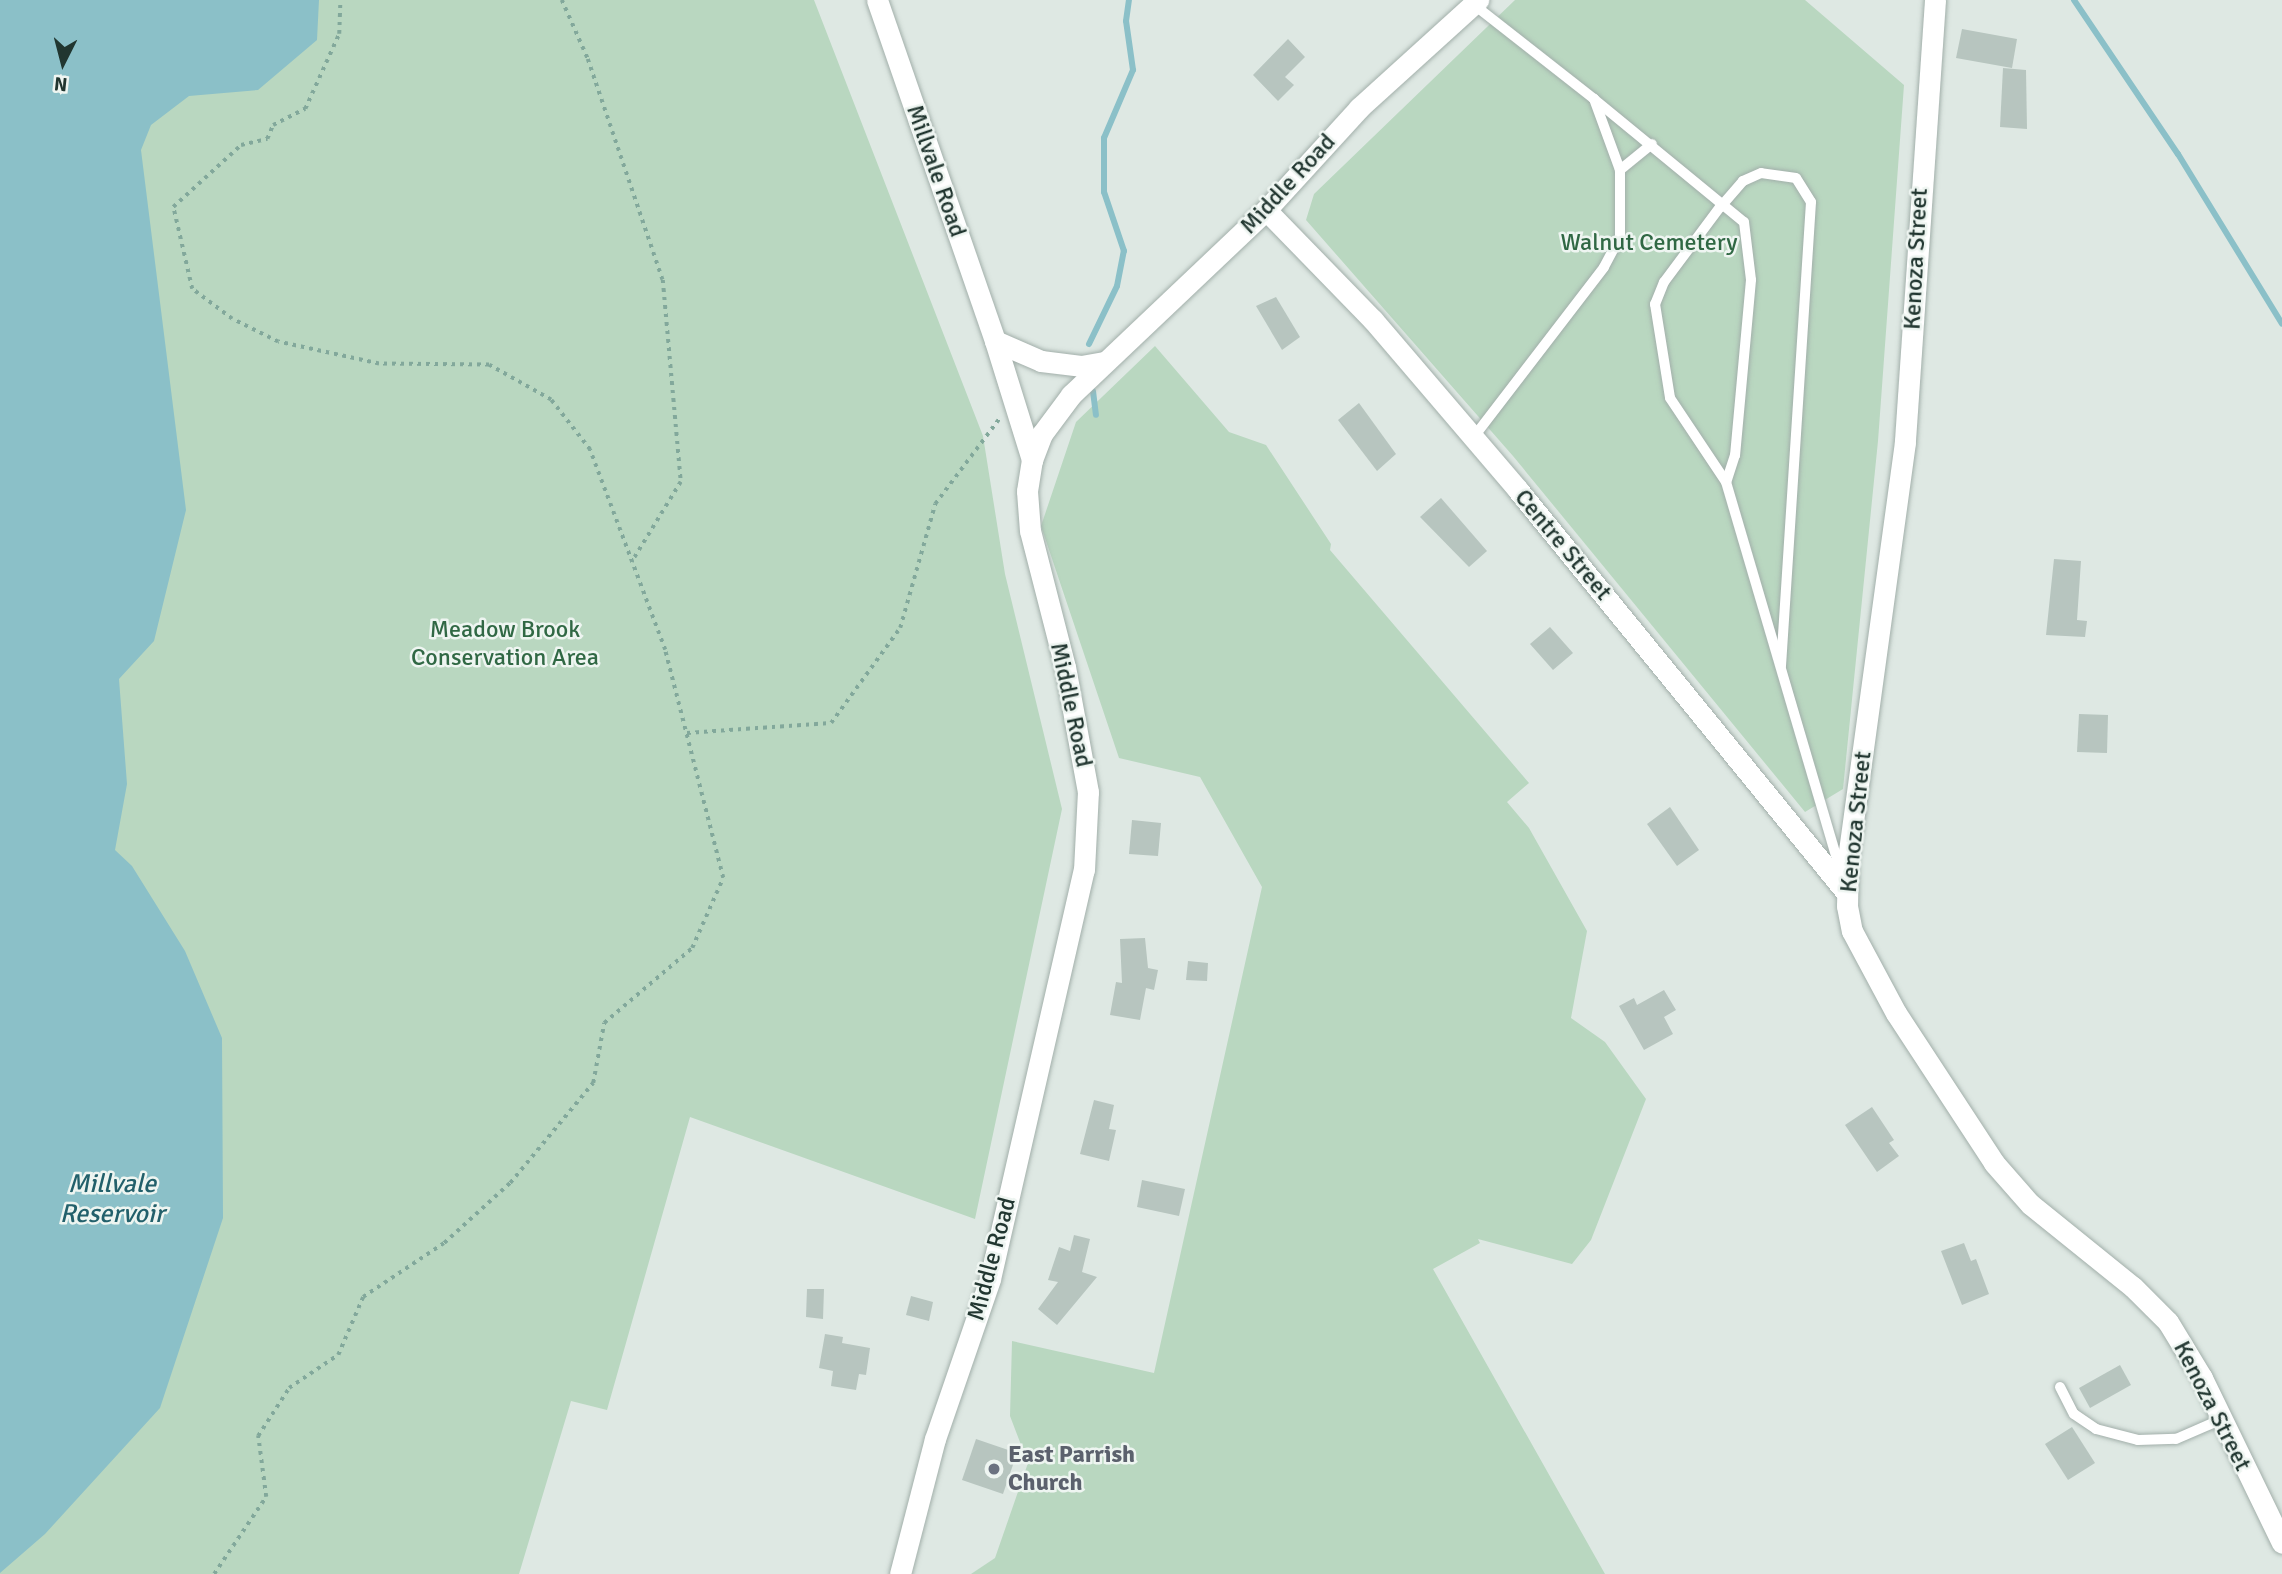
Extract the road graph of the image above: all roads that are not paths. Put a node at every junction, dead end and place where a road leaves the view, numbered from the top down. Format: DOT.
graph roads {
  1 [pos="877,0"];
  2 [pos="1935,0"];
  3 [pos="1476,2"];
  4 [pos="1594,99"];
  5 [pos="1652,144"];
  6 [pos="1620,170"];
  7 [pos="1720,206"];
  8 [pos="1266,210"];
  9 [pos="995,341"];
  10 [pos="1104,362"];
  11 [pos="1473,438"];
  12 [pos="1032,460"];
  13 [pos="1726,482"];
  14 [pos="1781,666"];
  15 [pos="1846,891"];
  16 [pos="2060,1387"];
  17 [pos="2222,1419"];
  18 [pos="2282,1543"];
  19 [pos="900,1574"];
  1 -- 9 [label="street, Millvale Road"];
  2 -- 15 [label="street, Kenoza Street"];
  3 -- 4 [label="lane"];
  3 -- 8 [label="street, Middle Road"];
  4 -- 5 [label="lane"];
  4 -- 6 [label="lane"];
  5 -- 6 [label="lane"];
  5 -- 7 [label="lane"];
  6 -- 11 [label="lane"];
  7 -- 13 [label="lane"];
  7 -- 13 [label="lane"];
  7 -- 14 [label="lane"];
  8 -- 10 [label="street, Middle Road"];
  8 -- 11 [label="street, Centre Street"];
  9 -- 10 [label="street"];
  9 -- 12 [label="street, Millvale Road"];
  10 -- 12 [label="street, Middle Road"];
  11 -- 15 [label="street, Centre Street"];
  12 -- 19 [label="street, Middle Road"];
  13 -- 14 [label="lane"];
  14 -- 15 [label="lane"];
  15 -- 17 [label="street, Kenoza Street"];
  16 -- 17 [label="lane"];
  17 -- 18 [label="street, Kenoza Street"];
}
